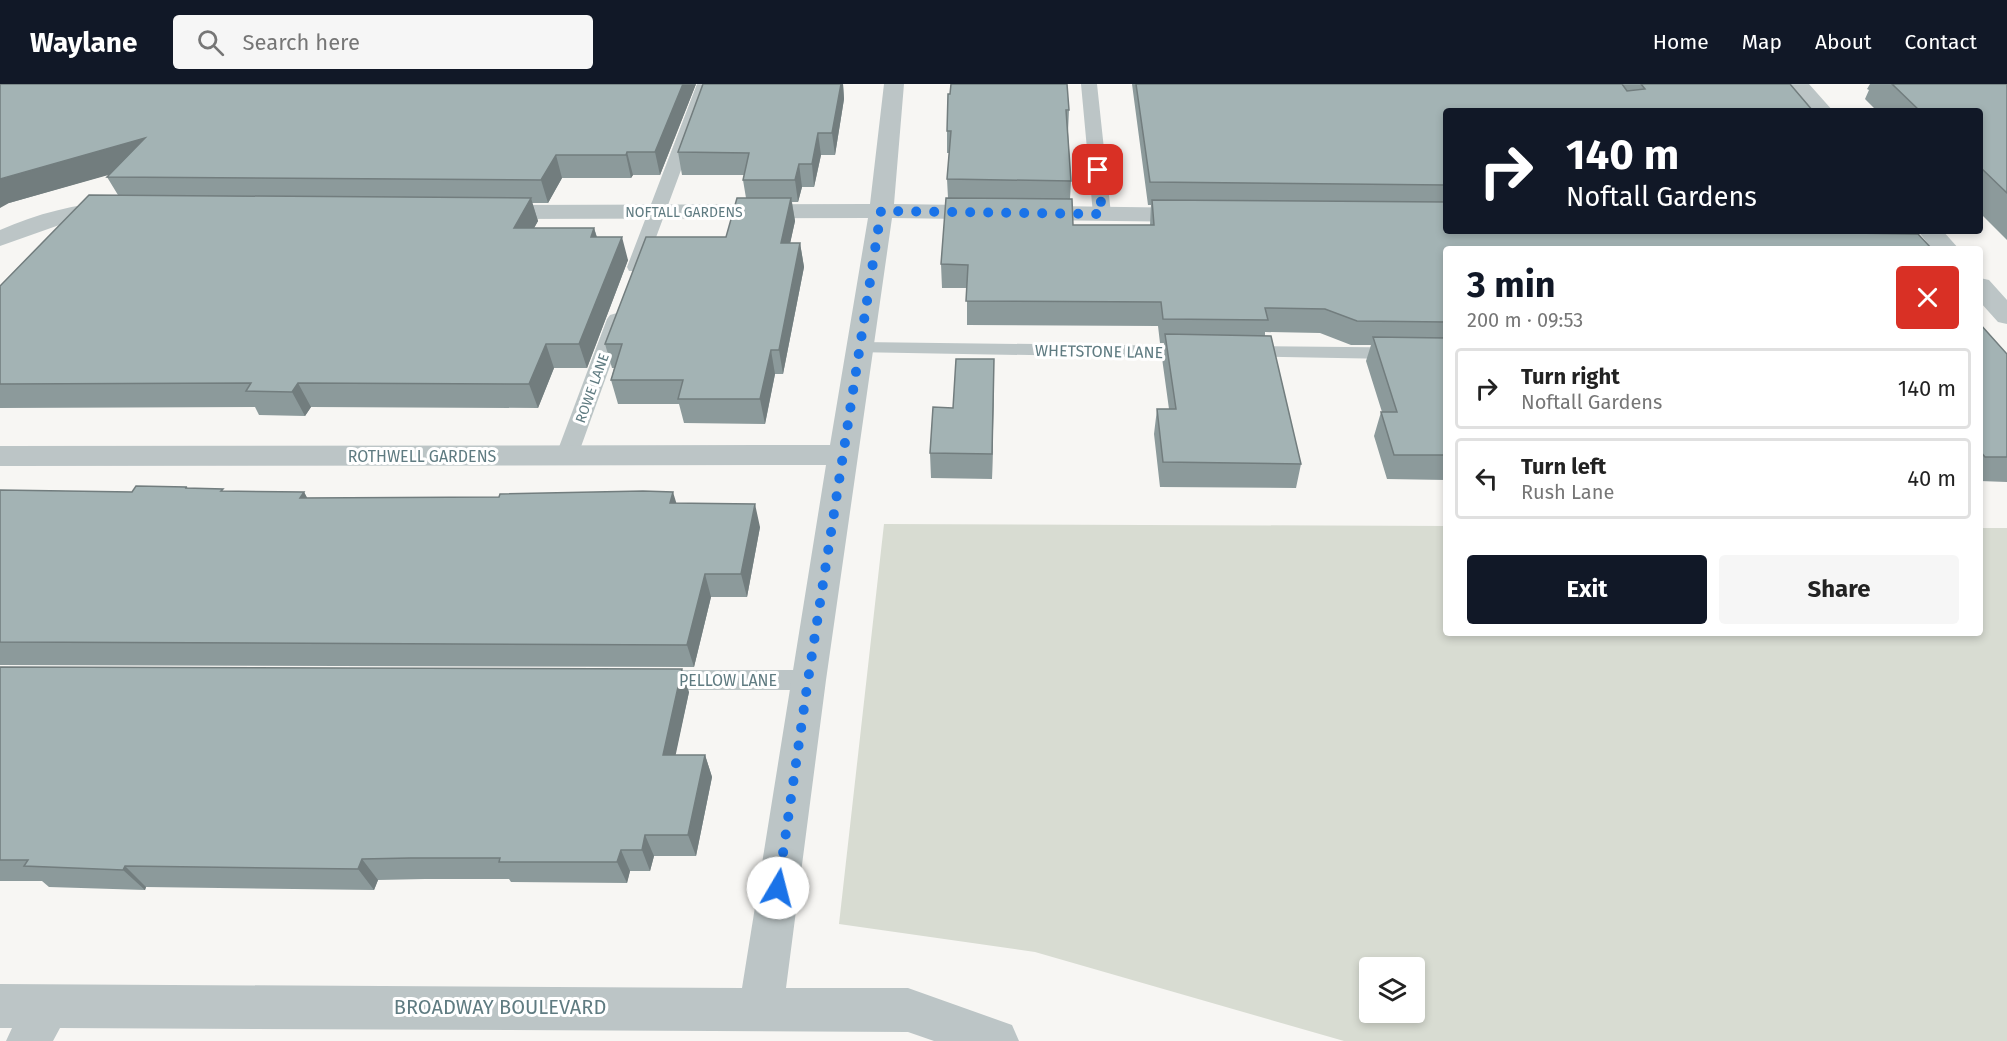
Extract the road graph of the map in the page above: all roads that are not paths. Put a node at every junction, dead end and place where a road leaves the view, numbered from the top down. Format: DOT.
graph roads {
  1 [pos="705,84"];
  2 [pos="894,84"];
  3 [pos="1089,84"];
  4 [pos="1797,84"];
  5 [pos="1819,108"];
  6 [pos="136,209"];
  7 [pos="881,211"];
  8 [pos="467,212"];
  9 [pos="656,213"];
  10 [pos="1102,214"];
  11 [pos="1221,215"];
  12 [pos="1933,234"];
  13 [pos="0,239"];
  14 [pos="1943,246"];
  15 [pos="1983,289"];
  16 [pos="2007,316"];
  17 [pos="860,348"];
  18 [pos="1443,354"];
  19 [pos="567,455"];
  20 [pos="844,455"];
  21 [pos="0,456"];
  22 [pos="633,680"];
  23 [pos="808,680"];
  24 [pos="0,1006"];
  25 [pos="761,1008"];
  26 [pos="38,1024"];
  27 [pos="996,1041"];
  1 -- 9 [label="lane, ROWE LANE"];
  2 -- 7 [label="street"];
  3 -- 10 [label="lane"];
  4 -- 5 [label="street"];
  6 -- 13 [label="street"];
  7 -- 9 [label="street, NOFTALL GARDENS"];
  7 -- 10 [label="street, NOFTALL GARDENS"];
  7 -- 17 [label="street"];
  8 -- 9 [label="street, NOFTALL GARDENS"];
  9 -- 19 [label="lane, ROWE LANE"];
  10 -- 11 [label="street, NOFTALL GARDENS"];
  12 -- 14 [label="street"];
  15 -- 16 [label="street"];
  17 -- 18 [label="lane, WHETSTONE LANE"];
  17 -- 20 [label="street"];
  19 -- 20 [label="street, ROTHWELL GARDENS"];
  19 -- 21 [label="street, ROTHWELL GARDENS"];
  20 -- 23 [label="street"];
  22 -- 23 [label="lane, PELLOW LANE"];
  23 -- 25 [label="street"];
  24 -- 26 [label="street, BROADWAY BOULEVARD"];
  25 -- 26 [label="street, BROADWAY BOULEVARD"];
  25 -- 27 [label="street, BROADWAY BOULEVARD"];
}
